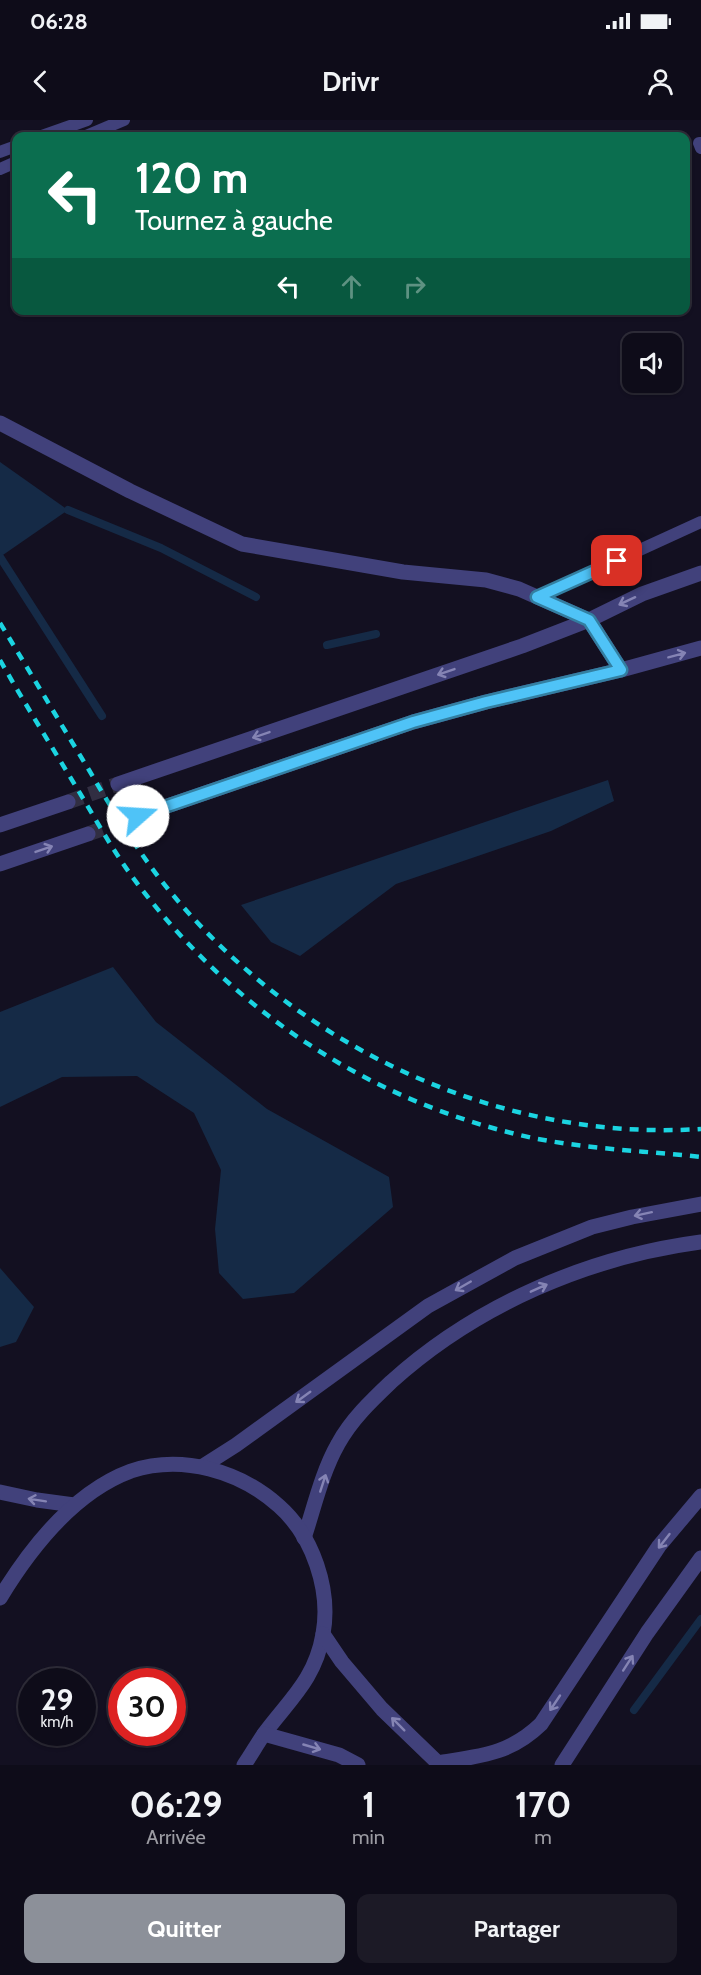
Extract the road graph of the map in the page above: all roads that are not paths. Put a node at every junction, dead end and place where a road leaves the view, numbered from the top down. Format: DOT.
graph roads {
  1 [pos="87,120"];
  2 [pos="124,120"];
  3 [pos="53,132"];
  4 [pos="96,132"];
  5 [pos="701,143"];
  6 [pos="701,148"];
  7 [pos="0,423"];
  8 [pos="701,522"];
  9 [pos="701,573"];
  10 [pos="537,597"];
  11 [pos="589,620"];
  12 [pos="701,648"];
  13 [pos="621,670"];
  14 [pos="118,784"];
  15 [pos="68,802"];
  16 [pos="138,816"];
  17 [pos="0,825"];
  18 [pos="88,834"];
  19 [pos="0,864"];
  20 [pos="701,1204"];
  21 [pos="701,1242"];
  22 [pos="202,1466"];
  23 [pos="0,1492"];
  24 [pos="701,1496"];
  25 [pos="74,1504"];
  26 [pos="304,1538"];
  27 [pos="701,1558"];
  28 [pos="2,1590"];
  29 [pos="323,1635"];
  30 [pos="264,1734"];
  31 [pos="438,1764"];
  32 [pos="244,1765"];
  33 [pos="358,1765"];
  34 [pos="562,1765"];
  1 -- 3 [label="lane"];
  2 -- 4 [label="lane"];
  5 -- 6 [label="lane"];
  7 -- 10 [label="street"];
  8 -- 10 [label="lane"];
  9 -- 11 [label="street, one-way"];
  10 -- 11 [label="street"];
  11 -- 13 [label="street"];
  11 -- 14 [label="street, one-way"];
  13 -- 12 [label="street, one-way"];
  13 -- 16 [label="street"];
  15 -- 17 [label="street"];
  19 -- 18 [label="street, one-way"];
  20 -- 22 [label="street, one-way"];
  26 -- 21 [label="street, one-way"];
  22 -- 25 [label="street"];
  22 -- 26 [label="street"];
  25 -- 23 [label="street, one-way"];
  24 -- 31 [label="street, one-way"];
  25 -- 28 [label="street"];
  26 -- 29 [label="street"];
  34 -- 27 [label="street, one-way"];
  29 -- 30 [label="street"];
  31 -- 29 [label="street, one-way"];
  30 -- 32 [label="street"];
  30 -- 33 [label="street, one-way"];
}
